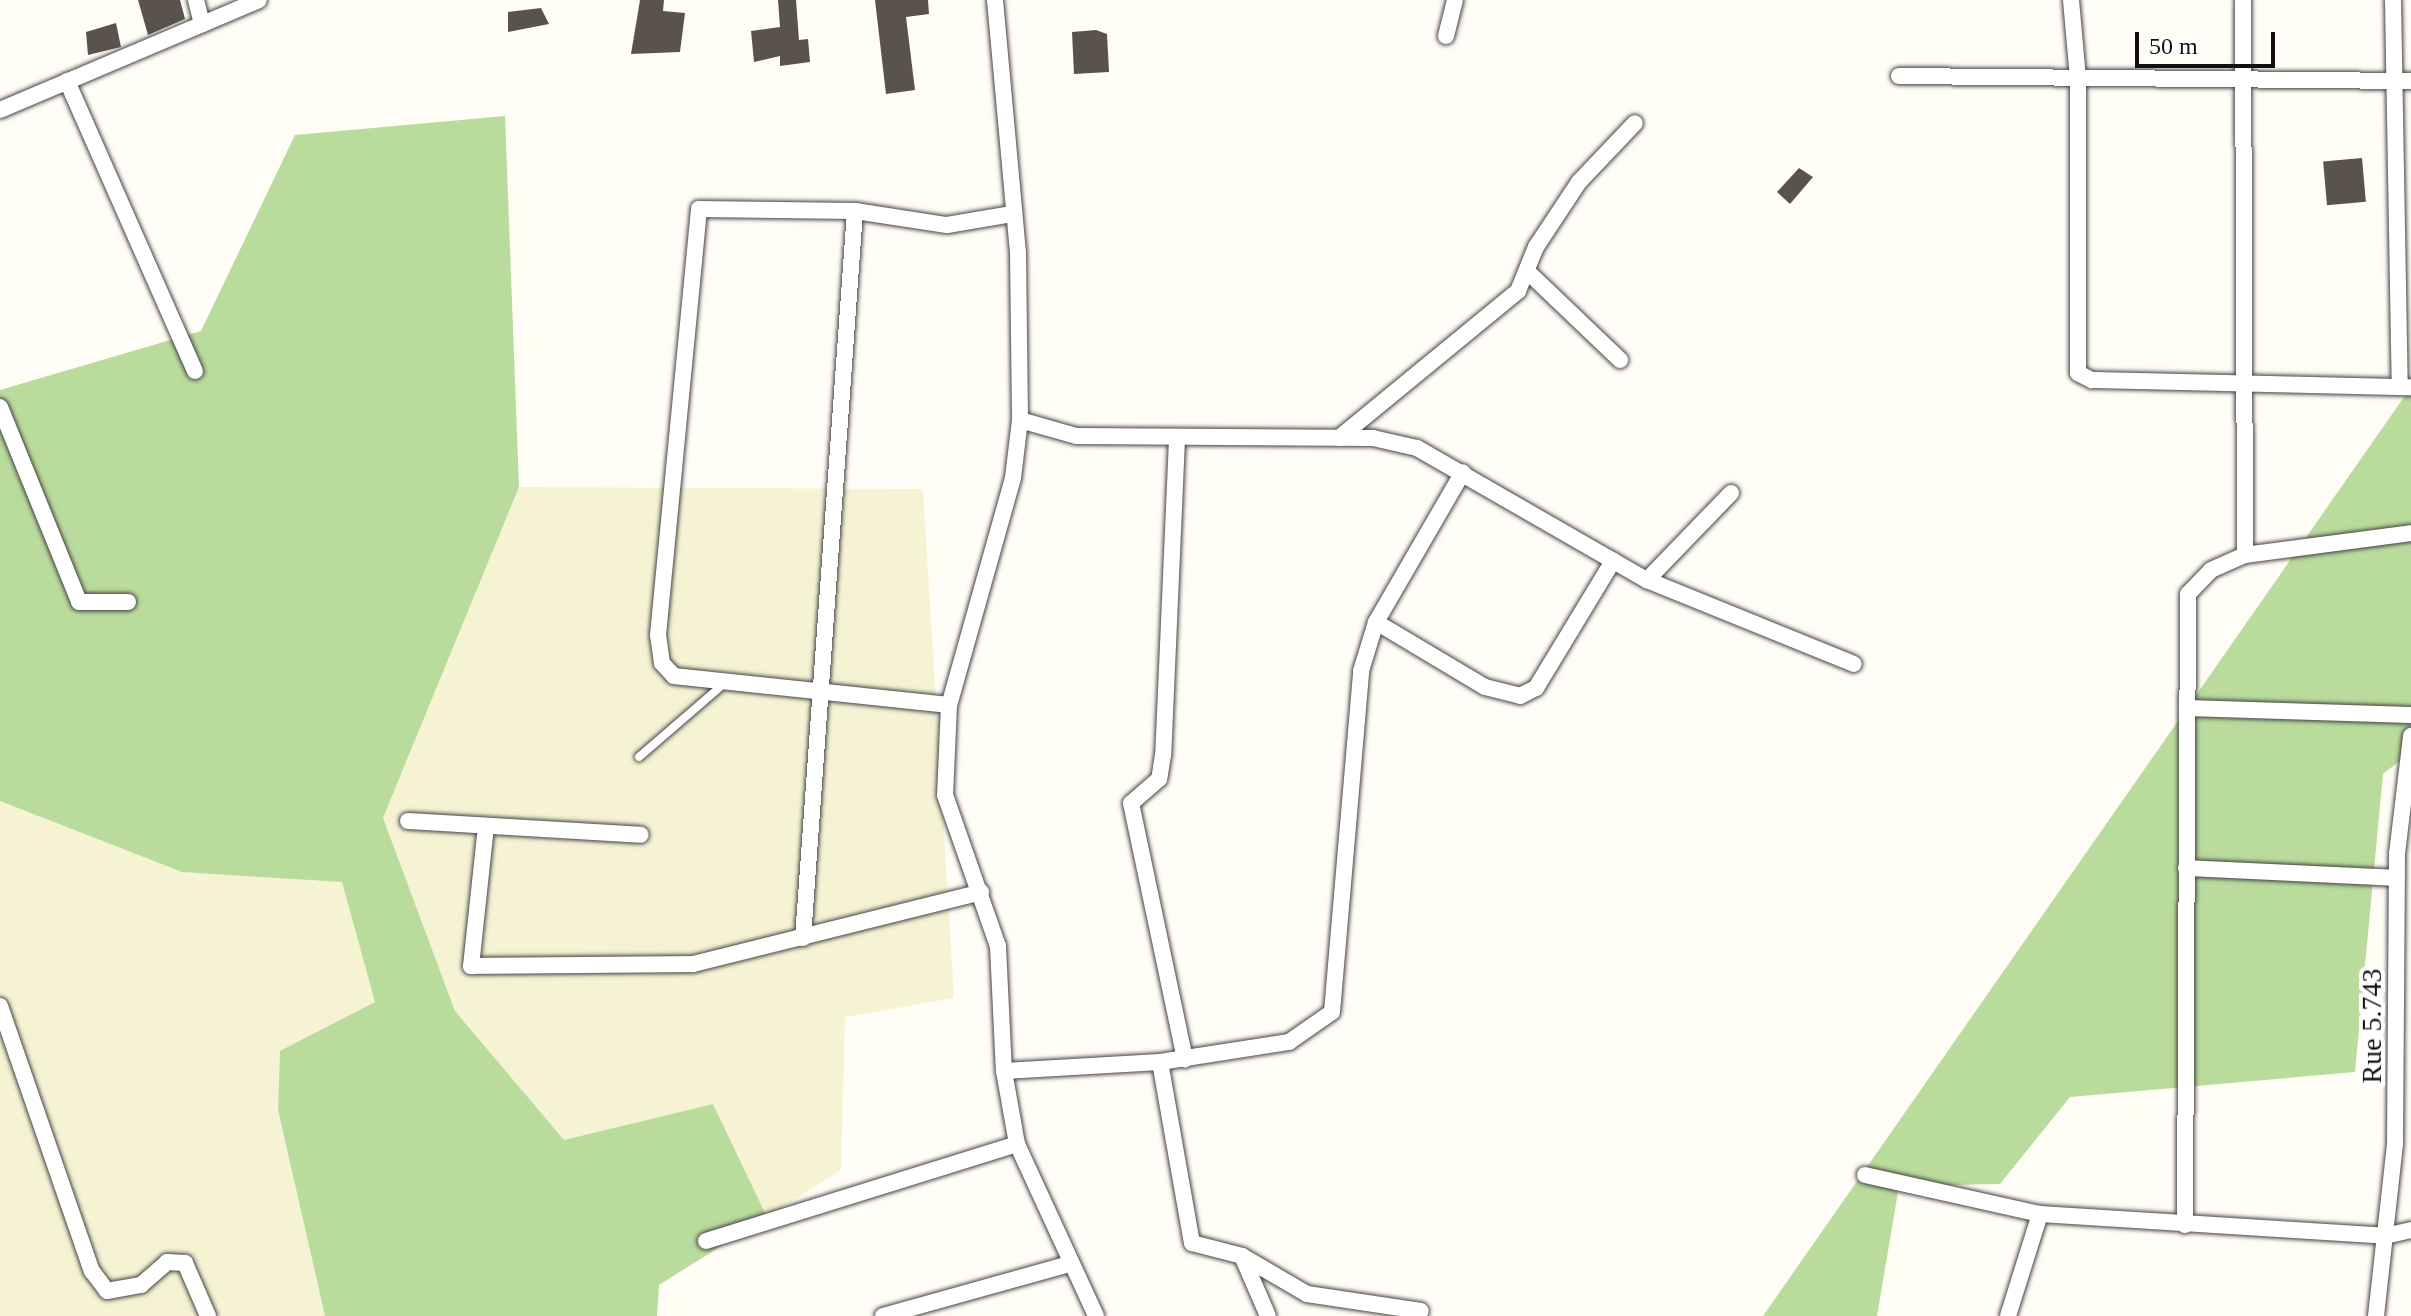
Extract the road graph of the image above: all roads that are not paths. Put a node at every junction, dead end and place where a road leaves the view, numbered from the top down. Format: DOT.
graph roads {
  1 [pos="196,0"];
  2 [pos="259,0"];
  3 [pos="995,0"];
  4 [pos="1455,0"];
  5 [pos="2071,0"];
  6 [pos="2243,0"];
  7 [pos="2393,0"];
  8 [pos="202,24"];
  9 [pos="1446,36"];
  10 [pos="1899,76"];
  11 [pos="2078,78"];
  12 [pos="2243,80"];
  13 [pos="67,81"];
  14 [pos="2411,81"];
  15 [pos="2393,82"];
  16 [pos="0,110"];
  17 [pos="1635,123"];
  18 [pos="855,211"];
  19 [pos="1012,214"];
  20 [pos="1529,273"];
  21 [pos="1620,360"];
  22 [pos="195,371"];
  23 [pos="2241,382"];
  24 [pos="2405,387"];
  25 [pos="0,407"];
  26 [pos="1020,420"];
  27 [pos="1339,438"];
  28 [pos="1177,439"];
  29 [pos="1463,472"];
  30 [pos="1731,493"];
  31 [pos="2411,533"];
  32 [pos="2245,555"];
  33 [pos="1613,561"];
  34 [pos="1647,580"];
  35 [pos="128,602"];
  36 [pos="1376,622"];
  37 [pos="1854,664"];
  38 [pos="727,681"];
  39 [pos="824,689"];
  40 [pos="949,705"];
  41 [pos="2187,708"];
  42 [pos="2411,715"];
  43 [pos="2411,736"];
  44 [pos="639,757"];
  45 [pos="408,821"];
  46 [pos="486,826"];
  47 [pos="641,835"];
  48 [pos="2186,868"];
  49 [pos="2397,878"];
  50 [pos="981,892"];
  51 [pos="803,938"];
  52 [pos="0,1006"];
  53 [pos="2405,1057"];
  54 [pos="1185,1059"];
  55 [pos="1160,1062"];
  56 [pos="1004,1071"];
  57 [pos="1017,1144"];
  58 [pos="1865,1175"];
  59 [pos="2040,1214"];
  60 [pos="2185,1225"];
  61 [pos="2411,1230"];
  62 [pos="2385,1236"];
  63 [pos="706,1241"];
  64 [pos="1242,1256"];
  65 [pos="1069,1264"];
  66 [pos="1421,1311"];
  67 [pos="208,1316"];
  68 [pos="883,1316"];
  69 [pos="1096,1316"];
  70 [pos="1268,1316"];
  71 [pos="2008,1316"];
  72 [pos="2376,1316"];
  1 -- 8 [label="street"];
  2 -- 8 [label="street"];
  3 -- 19 [label="street"];
  4 -- 9 [label="street"];
  5 -- 11 [label="street"];
  6 -- 12 [label="street"];
  7 -- 15 [label="street"];
  8 -- 13 [label="street"];
  10 -- 11 [label="street"];
  11 -- 12 [label="street"];
  11 -- 23 [label="street"];
  12 -- 15 [label="street"];
  12 -- 23 [label="street"];
  13 -- 16 [label="street"];
  13 -- 22 [label="street"];
  14 -- 15 [label="street"];
  15 -- 24 [label="street"];
  17 -- 20 [label="street"];
  18 -- 19 [label="street"];
  18 -- 38 [label="street"];
  18 -- 39 [label="street"];
  19 -- 26 [label="street"];
  20 -- 21 [label="street"];
  20 -- 27 [label="street"];
  23 -- 24 [label="street"];
  23 -- 32 [label="street"];
  25 -- 35 [label="street"];
  26 -- 28 [label="street"];
  26 -- 40 [label="street"];
  27 -- 28 [label="street"];
  27 -- 29 [label="street"];
  28 -- 54 [label="street"];
  29 -- 33 [label="street"];
  29 -- 36 [label="street"];
  30 -- 34 [label="street"];
  31 -- 32 [label="street"];
  32 -- 41 [label="street"];
  33 -- 34 [label="street"];
  33 -- 36 [label="street"];
  34 -- 37 [label="street"];
  36 -- 54 [label="street"];
  38 -- 39 [label="street"];
  38 -- 44 [label="lane"];
  39 -- 40 [label="street"];
  39 -- 51 [label="street"];
  40 -- 50 [label="street"];
  41 -- 42 [label="street"];
  41 -- 48 [label="street"];
  43 -- 49 [label="street, Rue 5.743"];
  45 -- 46 [label="street"];
  46 -- 47 [label="street"];
  46 -- 51 [label="street"];
  48 -- 49 [label="street"];
  48 -- 60 [label="street"];
  49 -- 53 [label="street, Rue 5.743"];
  50 -- 51 [label="street"];
  50 -- 56 [label="street"];
  52 -- 67 [label="street"];
  53 -- 62 [label="street, Rue 5.743"];
  54 -- 55 [label="street"];
  55 -- 56 [label="street"];
  55 -- 64 [label="street"];
  56 -- 57 [label="street"];
  57 -- 63 [label="street"];
  57 -- 65 [label="street"];
  58 -- 59 [label="street"];
  59 -- 60 [label="street"];
  59 -- 71 [label="street"];
  60 -- 62 [label="street"];
  61 -- 62 [label="street"];
  62 -- 72 [label="street, Rue 5.743"];
  64 -- 66 [label="street"];
  64 -- 70 [label="street"];
  65 -- 68 [label="street"];
  65 -- 69 [label="street"];
}
